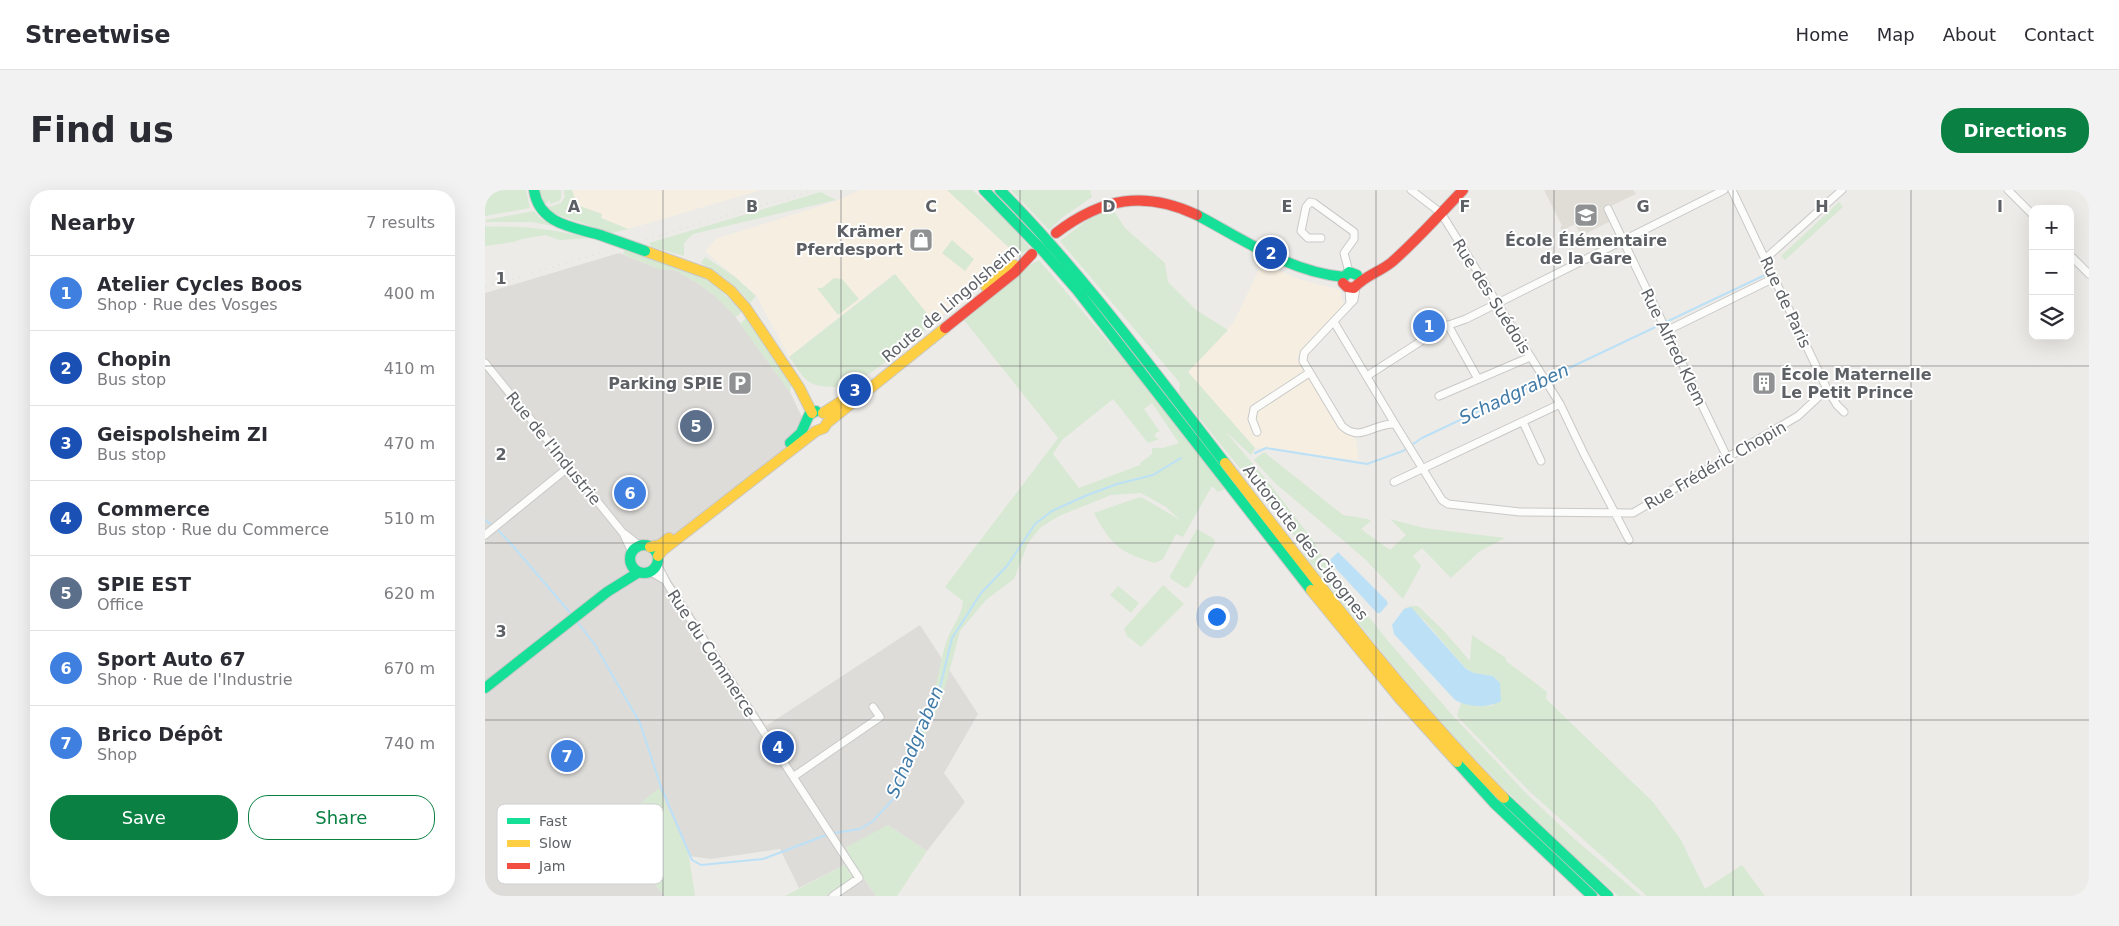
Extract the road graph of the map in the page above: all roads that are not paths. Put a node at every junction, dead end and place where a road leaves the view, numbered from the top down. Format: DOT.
graph roads {
  1 [pos="533,190"];
  2 [pos="984,190"];
  3 [pos="1000,190"];
  4 [pos="1411,190"];
  5 [pos="1463,190"];
  6 [pos="1724,190"];
  7 [pos="1733,190"];
  8 [pos="1842,190"];
  9 [pos="2009,190"];
  10 [pos="1608,210"];
  11 [pos="2029,211"];
  12 [pos="1441,213"];
  13 [pos="1056,233"];
  14 [pos="1321,238"];
  15 [pos="1622,240"];
  16 [pos="2074,258"];
  17 [pos="1765,259"];
  18 [pos="2089,274"];
  19 [pos="1774,278"];
  20 [pos="1351,281"];
  21 [pos="1497,302"];
  22 [pos="1334,322"];
  23 [pos="1448,325"];
  24 [pos="1664,325"];
  25 [pos="1531,357"];
  26 [pos="485,363"];
  27 [pos="1309,373"];
  28 [pos="1367,376"];
  29 [pos="1478,379"];
  30 [pos="1827,390"];
  31 [pos="1439,396"];
  32 [pos="1560,404"];
  33 [pos="1844,412"];
  34 [pos="812,413"];
  35 [pos="829,421"];
  36 [pos="1523,422"];
  37 [pos="807,423"];
  38 [pos="1395,424"];
  39 [pos="816,431"];
  40 [pos="1257,432"];
  41 [pos="1727,457"];
  42 [pos="1541,461"];
  43 [pos="570,466"];
  44 [pos="1422,469"];
  45 [pos="1394,482"];
  46 [pos="1613,511"];
  47 [pos="485,535"];
  48 [pos="1629,540"];
  49 [pos="641,548"];
  50 [pos="631,564"];
  51 [pos="655,564"];
  52 [pos="639,572"];
  53 [pos="607,592"];
  54 [pos="485,688"];
  55 [pos="873,708"];
  56 [pos="793,777"];
  57 [pos="833,896"];
  58 [pos="1592,896"];
  59 [pos="1608,896"];
  1 -- 34 [label="main road, bridge"];
  2 -- 58 [label="main road, Autoroute des Cigognes"];
  3 -- 59 [label="main road, Autoroute des Cigognes"];
  4 -- 12 [label="street"];
  5 -- 12 [label="main road"];
  6 -- 15 [label="street"];
  7 -- 17 [label="street, Rue de Paris"];
  8 -- 17 [label="street"];
  9 -- 11 [label="street"];
  10 -- 15 [label="street, Rue Alfred Klem"];
  12 -- 20 [label="main road"];
  12 -- 21 [label="street, Rue des Suédois"];
  13 -- 20 [label="main road"];
  14 -- 20 [label="street"];
  15 -- 21 [label="street"];
  15 -- 24 [label="street, Rue Alfred Klem"];
  16 -- 18 [label="street"];
  17 -- 19 [label="street, Rue de Paris"];
  19 -- 24 [label="street"];
  19 -- 30 [label="street, Rue de Paris"];
  20 -- 22 [label="street"];
  21 -- 23 [label="street"];
  21 -- 25 [label="street, Rue des Suédois"];
  22 -- 27 [label="street"];
  22 -- 28 [label="street, Rue Frédéric Chopin"];
  23 -- 28 [label="street"];
  23 -- 29 [label="street"];
  24 -- 41 [label="street, Rue Alfred Klem"];
  25 -- 29 [label="street"];
  25 -- 32 [label="street, Rue des Suédois"];
  26 -- 43 [label="street, Rue de l'Industrie"];
  27 -- 38 [label="street"];
  27 -- 40 [label="street"];
  28 -- 38 [label="street, Rue Frédéric Chopin"];
  29 -- 31 [label="street"];
  30 -- 33 [label="street, Rue de Paris"];
  30 -- 41 [label="street, Rue Frédéric Chopin"];
  32 -- 36 [label="street"];
  32 -- 46 [label="street, Rue des Suédois"];
  34 -- 35 [label="main road"];
  34 -- 37 [label="main road"];
  35 -- 35 [label="main road, Route de Lingolsheim"];
  35 -- 39 [label="main road"];
  36 -- 42 [label="street"];
  36 -- 44 [label="street"];
  37 -- 39 [label="main road"];
  37 -- 49 [label="main road"];
  38 -- 44 [label="street, Rue Frédéric Chopin"];
  39 -- 51 [label="main road"];
  41 -- 46 [label="street, Rue Frédéric Chopin"];
  43 -- 47 [label="street"];
  43 -- 49 [label="street, Rue de l'Industrie"];
  44 -- 45 [label="street"];
  44 -- 46 [label="street, Rue Frédéric Chopin"];
  46 -- 48 [label="street, Rue des Suédois"];
  49 -- 50 [label="main road"];
  49 -- 51 [label="main road"];
  50 -- 52 [label="main road"];
  50 -- 53 [label="main road"];
  51 -- 52 [label="main road"];
  51 -- 56 [label="street, Rue du Commerce"];
  52 -- 53 [label="main road"];
  53 -- 54 [label="main road"];
  55 -- 56 [label="street"];
  56 -- 57 [label="street, Rue du Commerce"];
}
